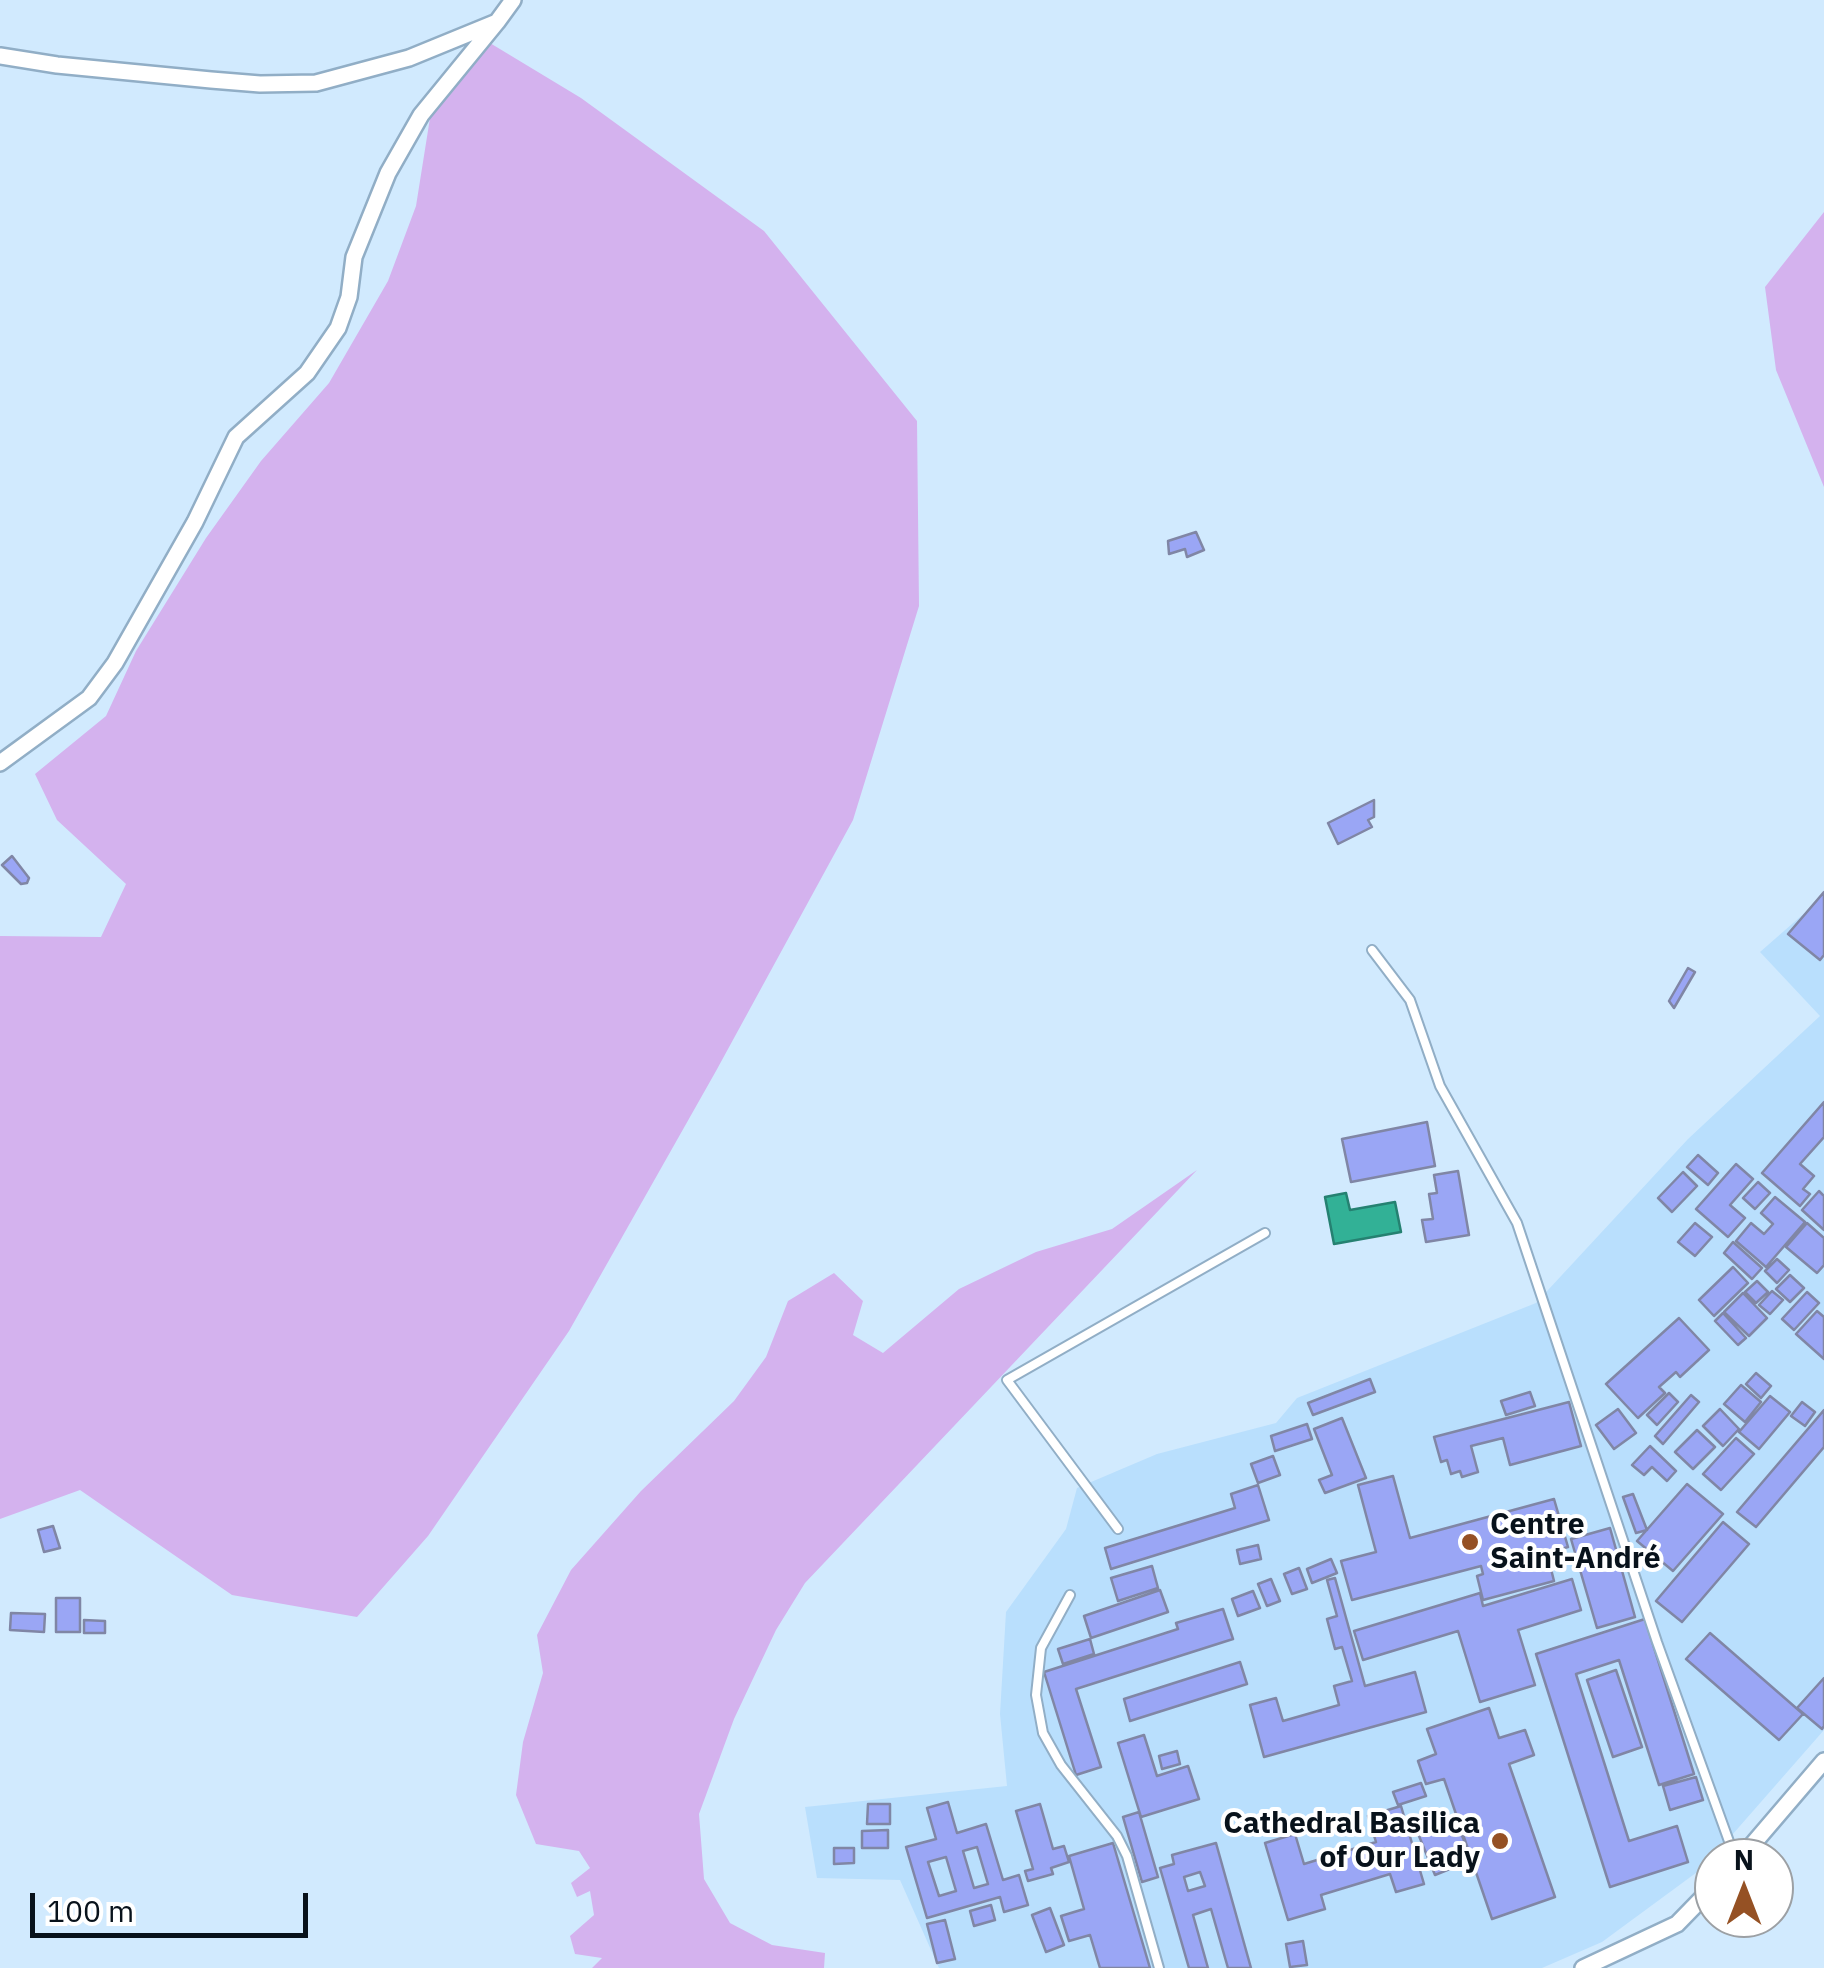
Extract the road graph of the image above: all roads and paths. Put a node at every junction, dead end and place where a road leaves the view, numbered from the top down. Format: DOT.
graph roads {
  1 [pos="513,0"];
  2 [pos="497,22"];
  3 [pos="0,56"];
  4 [pos="3,755"];
  5 [pos="1372,950"];
  6 [pos="1265,1234"];
  7 [pos="1118,1529"];
  8 [pos="1070,1596"];
  9 [pos="1824,1761"];
  10 [pos="1730,1838"];
  11 [pos="1756,1838"];
  12 [pos="1694,1907"];
  13 [pos="1594,1966"];
  14 [pos="1159,1968"];
  1 -- 2 [label="street"];
  2 -- 3 [label="street"];
  2 -- 4 [label="street"];
  5 -- 10 [label="lane"];
  6 -- 7 [label="lane"];
  8 -- 14 [label="lane"];
  9 -- 11 [label="street"];
  12 -- 13 [label="street"];
}
